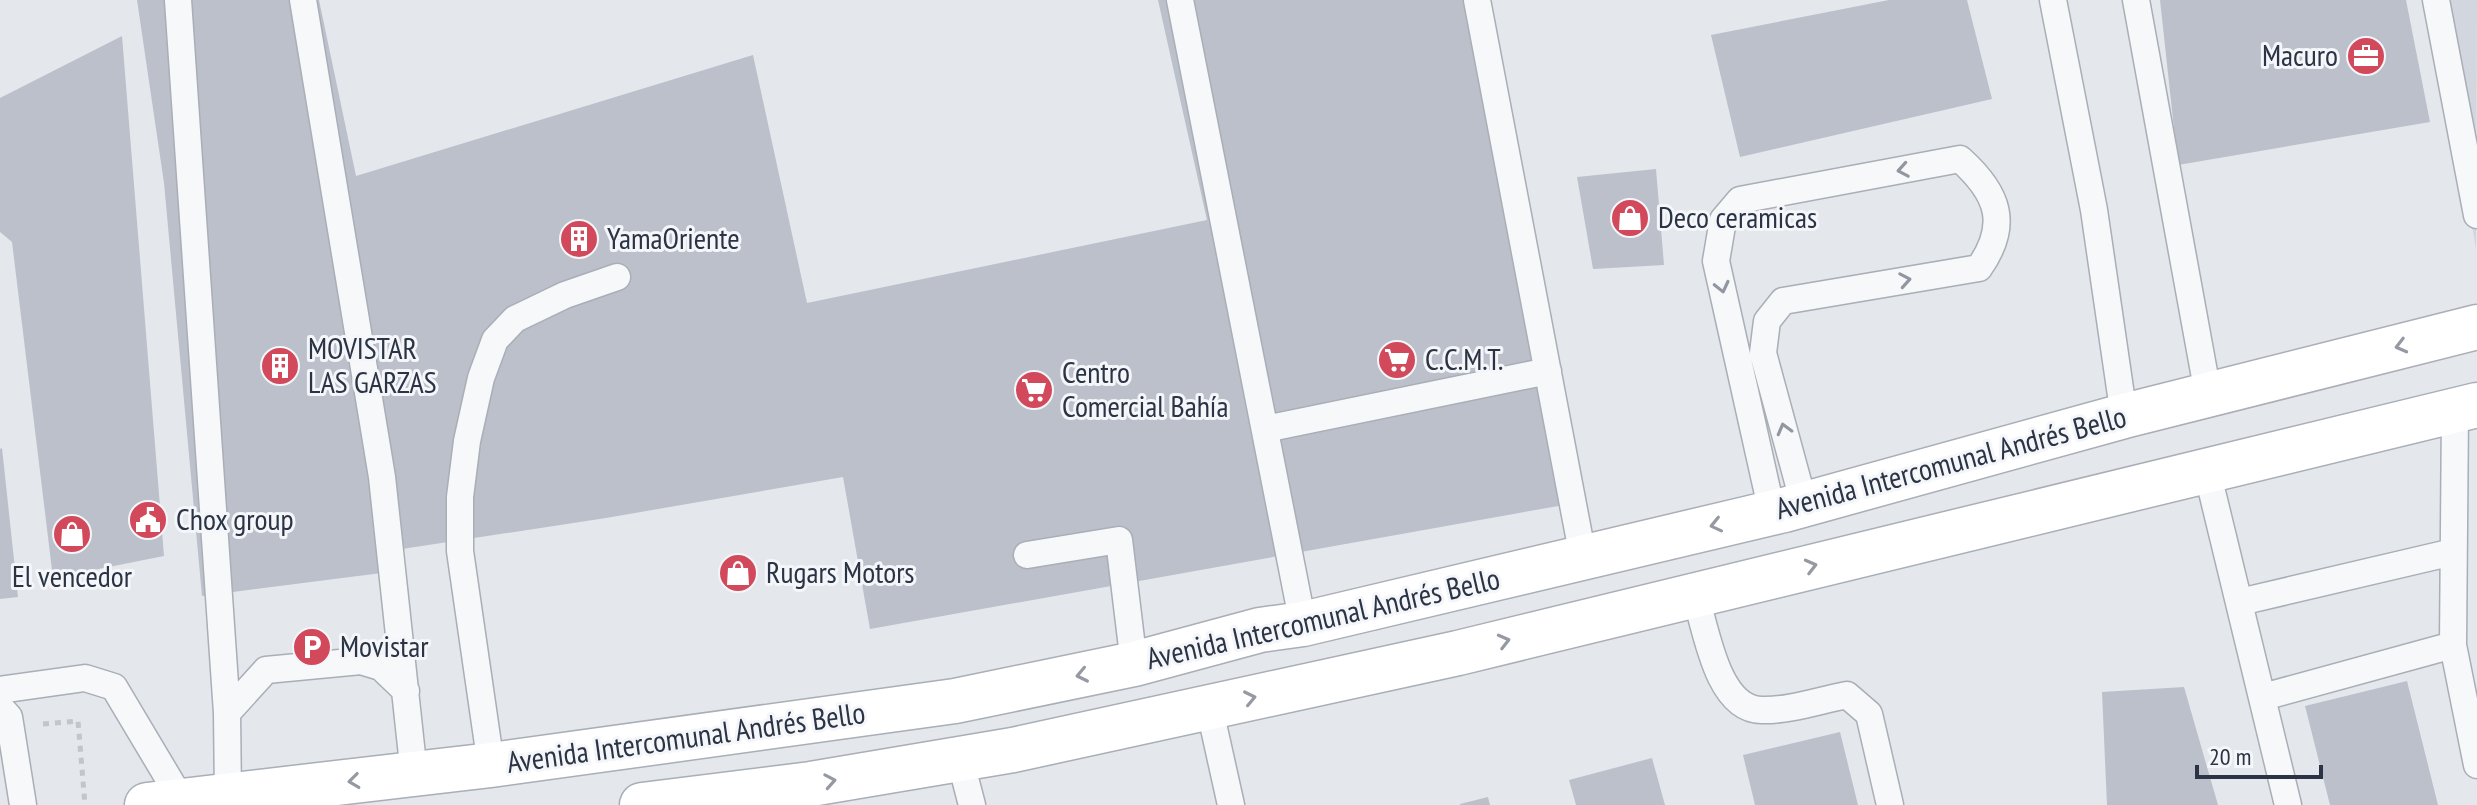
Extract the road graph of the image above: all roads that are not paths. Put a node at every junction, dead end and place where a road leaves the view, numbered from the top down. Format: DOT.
graph roads {
  1 [pos="178,0"];
  2 [pos="303,0"];
  3 [pos="1180,0"];
  4 [pos="1477,0"];
  5 [pos="2053,0"];
  6 [pos="2136,0"];
  7 [pos="2436,0"];
  8 [pos="2477,215"];
  9 [pos="617,277"];
  10 [pos="2477,327"];
  11 [pos="1548,371"];
  12 [pos="2208,394"];
  13 [pos="2466,408"];
  14 [pos="2124,416"];
  15 [pos="1265,429"];
  16 [pos="2207,471"];
  17 [pos="1788,508"];
  18 [pos="2453,552"];
  19 [pos="1027,555"];
  20 [pos="1583,557"];
  21 [pos="1695,594"];
  22 [pos="2240,602"];
  23 [pos="1303,624"];
  24 [pos="2453,645"];
  25 [pos="1134,664"];
  26 [pos="0,690"];
  27 [pos="406,691"];
  28 [pos="2263,697"];
  29 [pos="1209,706"];
  30 [pos="0,707"];
  31 [pos="227,713"];
  32 [pos="960,759"];
  33 [pos="491,765"];
  34 [pos="2477,765"];
  35 [pos="414,774"];
  36 [pos="228,796"];
  37 [pos="773,797"];
  38 [pos="165,803"];
  39 [pos="23,805"];
  40 [pos="642,805"];
  41 [pos="972,805"];
  42 [pos="1231,805"];
  43 [pos="1890,805"];
  44 [pos="2288,805"];
  1 -- 31 [label="lane"];
  2 -- 27 [label="lane"];
  3 -- 15 [label="lane"];
  4 -- 11 [label="lane"];
  5 -- 14 [label="lane"];
  6 -- 12 [label="lane"];
  7 -- 8 [label="lane"];
  9 -- 33 [label="lane"];
  10 -- 12 [label="main road, Avenida Intercomunal Andrés Bello, one-way"];
  11 -- 15 [label="lane"];
  11 -- 20 [label="lane"];
  12 -- 14 [label="main road, Avenida Intercomunal Andrés Bello"];
  13 -- 16 [label="main road, Avenida Intercomunal Andrés Bello"];
  13 -- 18 [label="lane"];
  14 -- 17 [label="main road, Avenida Intercomunal Andrés Bello"];
  15 -- 23 [label="lane"];
  21 -- 16 [label="main road, Avenida Intercomunal Andrés Bello, one-way"];
  16 -- 22 [label="lane"];
  17 -- 17 [label="lane, one-way"];
  17 -- 20 [label="main road, Avenida Intercomunal Andrés Bello, one-way"];
  18 -- 22 [label="lane"];
  18 -- 24 [label="lane"];
  19 -- 25 [label="lane"];
  20 -- 23 [label="main road, Avenida Intercomunal Andrés Bello"];
  29 -- 21 [label="main road, Avenida Intercomunal Andrés Bello, one-way"];
  21 -- 43 [label="lane"];
  22 -- 28 [label="lane"];
  23 -- 25 [label="main road, Avenida Intercomunal Andrés Bello"];
  24 -- 28 [label="lane"];
  24 -- 34 [label="lane"];
  25 -- 33 [label="main road, Avenida Intercomunal Andrés Bello, one-way"];
  26 -- 38 [label="lane"];
  27 -- 31 [label="lane"];
  27 -- 35 [label="lane"];
  28 -- 44 [label="lane"];
  29 -- 32 [label="main road, Avenida Intercomunal Andrés Bello"];
  29 -- 42 [label="lane"];
  30 -- 39 [label="lane"];
  31 -- 36 [label="lane"];
  37 -- 32 [label="main road, Avenida Intercomunal Andrés Bello, one-way"];
  32 -- 41 [label="lane"];
  33 -- 35 [label="main road, Avenida Intercomunal Andrés Bello"];
  35 -- 36 [label="main road, Avenida Intercomunal Andrés Bello, one-way"];
  36 -- 38 [label="main road, Avenida Intercomunal Andrés Bello"];
  37 -- 40 [label="main road, Avenida Intercomunal Andrés Bello"];
}
